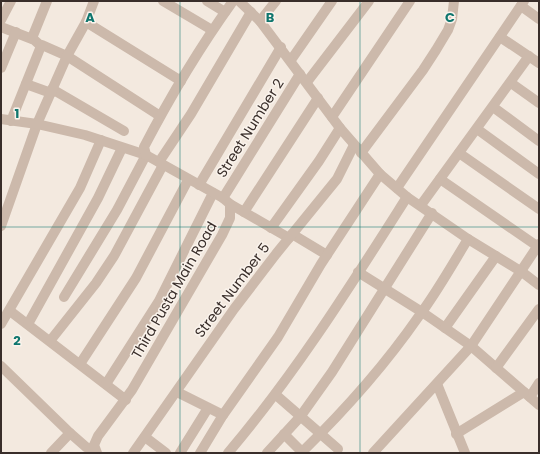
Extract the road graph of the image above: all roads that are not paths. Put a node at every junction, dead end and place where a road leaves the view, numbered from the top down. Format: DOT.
graph roads {
  1 [pos="11,1"];
  2 [pos="47,1"];
  3 [pos="94,1"];
  4 [pos="163,1"];
  5 [pos="207,1"];
  6 [pos="233,1"];
  7 [pos="239,1"];
  8 [pos="276,1"];
  9 [pos="332,1"];
  10 [pos="370,1"];
  11 [pos="410,1"];
  12 [pos="454,1"];
  13 [pos="523,3"];
  14 [pos="225,12"];
  15 [pos="251,12"];
  16 [pos="539,19"];
  17 [pos="1,20"];
  18 [pos="260,21"];
  19 [pos="86,22"];
  20 [pos="1,27"];
  21 [pos="212,30"];
  22 [pos="16,32"];
  23 [pos="500,37"];
  24 [pos="32,39"];
  25 [pos="42,46"];
  26 [pos="281,47"];
  27 [pos="67,56"];
  28 [pos="529,56"];
  29 [pos="290,60"];
  30 [pos="539,63"];
  31 [pos="1,68"];
  32 [pos="300,74"];
  33 [pos="181,81"];
  34 [pos="307,82"];
  35 [pos="511,83"];
  36 [pos="26,84"];
  37 [pos="52,91"];
  38 [pos="318,98"];
  39 [pos="539,104"];
  40 [pos="493,107"];
  41 [pos="160,116"];
  42 [pos="332,117"];
  43 [pos="6,120"];
  44 [pos="37,124"];
  45 [pos="340,128"];
  46 [pos="477,129"];
  47 [pos="124,130"];
  48 [pos="101,140"];
  49 [pos="539,141"];
  50 [pos="122,148"];
  51 [pos="357,149"];
  52 [pos="459,153"];
  53 [pos="146,155"];
  54 [pos="161,163"];
  55 [pos="380,174"];
  56 [pos="539,174"];
  57 [pos="440,179"];
  58 [pos="188,180"];
  59 [pos="199,185"];
  60 [pos="397,188"];
  61 [pos="213,193"];
  62 [pos="407,196"];
  63 [pos="226,201"];
  64 [pos="421,205"];
  65 [pos="539,209"];
  66 [pos="244,212"];
  67 [pos="432,213"];
  68 [pos="1,226"];
  69 [pos="271,228"];
  70 [pos="290,236"];
  71 [pos="468,239"];
  72 [pos="538,245"];
  73 [pos="327,255"];
  74 [pos="496,256"];
  75 [pos="358,272"];
  76 [pos="522,272"];
  77 [pos="539,285"];
  78 [pos="385,288"];
  79 [pos="64,297"];
  80 [pos="539,309"];
  81 [pos="10,311"];
  82 [pos="422,312"];
  83 [pos="1,324"];
  84 [pos="28,324"];
  85 [pos="445,328"];
  86 [pos="50,341"];
  87 [pos="471,346"];
  88 [pos="80,364"];
  89 [pos="1,366"];
  90 [pos="496,368"];
  91 [pos="539,383"];
  92 [pos="106,384"];
  93 [pos="437,384"];
  94 [pos="177,392"];
  95 [pos="276,395"];
  96 [pos="527,395"];
  97 [pos="126,400"];
  98 [pos="539,405"];
  99 [pos="208,408"];
  100 [pos="223,415"];
  101 [pos="300,417"];
  102 [pos="70,433"];
  103 [pos="284,434"];
  104 [pos="321,434"];
  105 [pos="456,434"];
  106 [pos="145,437"];
  107 [pos="338,449"];
  108 [pos="136,452"];
  109 [pos="302,452"];
  110 [pos="51,453"];
  111 [pos="96,453"];
  112 [pos="166,453"];
  113 [pos="180,453"];
  114 [pos="200,453"];
  115 [pos="228,453"];
  116 [pos="267,453"];
  117 [pos="373,453"];
  118 [pos="464,453"];
  1 -- 17 [label="street"];
  2 -- 24 [label="street"];
  3 -- 19 [label="street"];
  4 -- 21 [label="street"];
  5 -- 14 [label="street"];
  6 -- 14 [label="street"];
  7 -- 15 [label="street"];
  8 -- 18 [label="street"];
  9 -- 29 [label="street"];
  10 -- 34 [label="street"];
  11 -- 42 [label="street"];
  12 -- 51 [label="street, Street Number 5"];
  13 -- 16 [label="street"];
  13 -- 23 [label="street"];
  14 -- 21 [label="street"];
  15 -- 18 [label="street"];
  15 -- 54 [label="street"];
  18 -- 26 [label="street"];
  19 -- 27 [label="street"];
  19 -- 33 [label="street"];
  20 -- 22 [label="street"];
  21 -- 33 [label="street"];
  22 -- 24 [label="street"];
  22 -- 31 [label="street"];
  23 -- 28 [label="street"];
  23 -- 60 [label="street"];
  24 -- 25 [label="street"];
  25 -- 27 [label="street"];
  25 -- 36 [label="street"];
  26 -- 29 [label="street"];
  26 -- 59 [label="street"];
  27 -- 37 [label="street"];
  27 -- 41 [label="street"];
  28 -- 30 [label="street"];
  28 -- 35 [label="street"];
  29 -- 32 [label="street"];
  32 -- 34 [label="street"];
  32 -- 63 [label="street, Street Number 2"];
  33 -- 41 [label="street"];
  34 -- 38 [label="street"];
  35 -- 39 [label="street"];
  35 -- 40 [label="street"];
  36 -- 37 [label="street"];
  36 -- 43 [label="street"];
  37 -- 44 [label="street"];
  37 -- 47 [label="street"];
  38 -- 42 [label="street"];
  38 -- 66 [label="street"];
  40 -- 46 [label="street"];
  40 -- 49 [label="street"];
  41 -- 53 [label="street"];
  42 -- 45 [label="street"];
  43 -- 44 [label="street"];
  44 -- 48 [label="street"];
  44 -- 68 [label="street"];
  45 -- 51 [label="street"];
  45 -- 69 [label="street"];
  46 -- 52 [label="street"];
  46 -- 56 [label="street"];
  48 -- 50 [label="street"];
  48 -- 81 [label="street"];
  50 -- 53 [label="street"];
  50 -- 84 [label="street"];
  51 -- 55 [label="street"];
  51 -- 70 [label="street, Street Number 5"];
  52 -- 57 [label="street"];
  52 -- 65 [label="street"];
  53 -- 54 [label="street"];
  53 -- 79 [label="street"];
  54 -- 58 [label="street"];
  54 -- 86 [label="street"];
  55 -- 60 [label="street"];
  55 -- 73 [label="street"];
  57 -- 64 [label="street"];
  57 -- 72 [label="street"];
  58 -- 59 [label="street"];
  58 -- 88 [label="street"];
  59 -- 61 [label="street"];
  60 -- 62 [label="street"];
  61 -- 63 [label="street"];
  61 -- 92 [label="street"];
  62 -- 64 [label="street"];
  62 -- 75 [label="street"];
  63 -- 66 [label="street"];
  63 -- 97 [label="street, Third Pusta Main Road"];
  64 -- 67 [label="street"];
  66 -- 69 [label="street"];
  67 -- 71 [label="street"];
  67 -- 78 [label="street"];
  69 -- 70 [label="street"];
  70 -- 73 [label="street"];
  70 -- 94 [label="street, Street Number 5"];
  71 -- 74 [label="street"];
  71 -- 82 [label="street"];
  72 -- 76 [label="street"];
  73 -- 100 [label="street"];
  74 -- 76 [label="street"];
  74 -- 85 [label="street"];
  75 -- 78 [label="street"];
  75 -- 95 [label="street"];
  76 -- 77 [label="street"];
  76 -- 87 [label="street"];
  78 -- 82 [label="street"];
  78 -- 101 [label="street"];
  80 -- 90 [label="street"];
  81 -- 83 [label="street"];
  81 -- 84 [label="street"];
  82 -- 85 [label="street"];
  82 -- 104 [label="street"];
  84 -- 86 [label="street"];
  85 -- 87 [label="street"];
  86 -- 88 [label="street"];
  87 -- 90 [label="street"];
  87 -- 93 [label="street"];
  88 -- 92 [label="street"];
  89 -- 102 [label="street"];
  90 -- 96 [label="street"];
  91 -- 96 [label="street"];
  92 -- 97 [label="street"];
  93 -- 105 [label="street"];
  93 -- 117 [label="street"];
  94 -- 99 [label="street"];
  94 -- 106 [label="street, Street Number 5"];
  95 -- 101 [label="street"];
  95 -- 115 [label="street"];
  96 -- 98 [label="street"];
  96 -- 105 [label="street"];
  97 -- 111 [label="street, Third Pusta Main Road"];
  99 -- 100 [label="street"];
  99 -- 113 [label="street"];
  100 -- 114 [label="street"];
  101 -- 103 [label="street"];
  101 -- 104 [label="street"];
  102 -- 110 [label="street"];
  102 -- 111 [label="street"];
  103 -- 109 [label="street"];
  103 -- 116 [label="street"];
  104 -- 107 [label="street"];
  104 -- 109 [label="street"];
  105 -- 118 [label="street"];
  106 -- 108 [label="street, Street Number 5"];
  106 -- 112 [label="street"];
}
